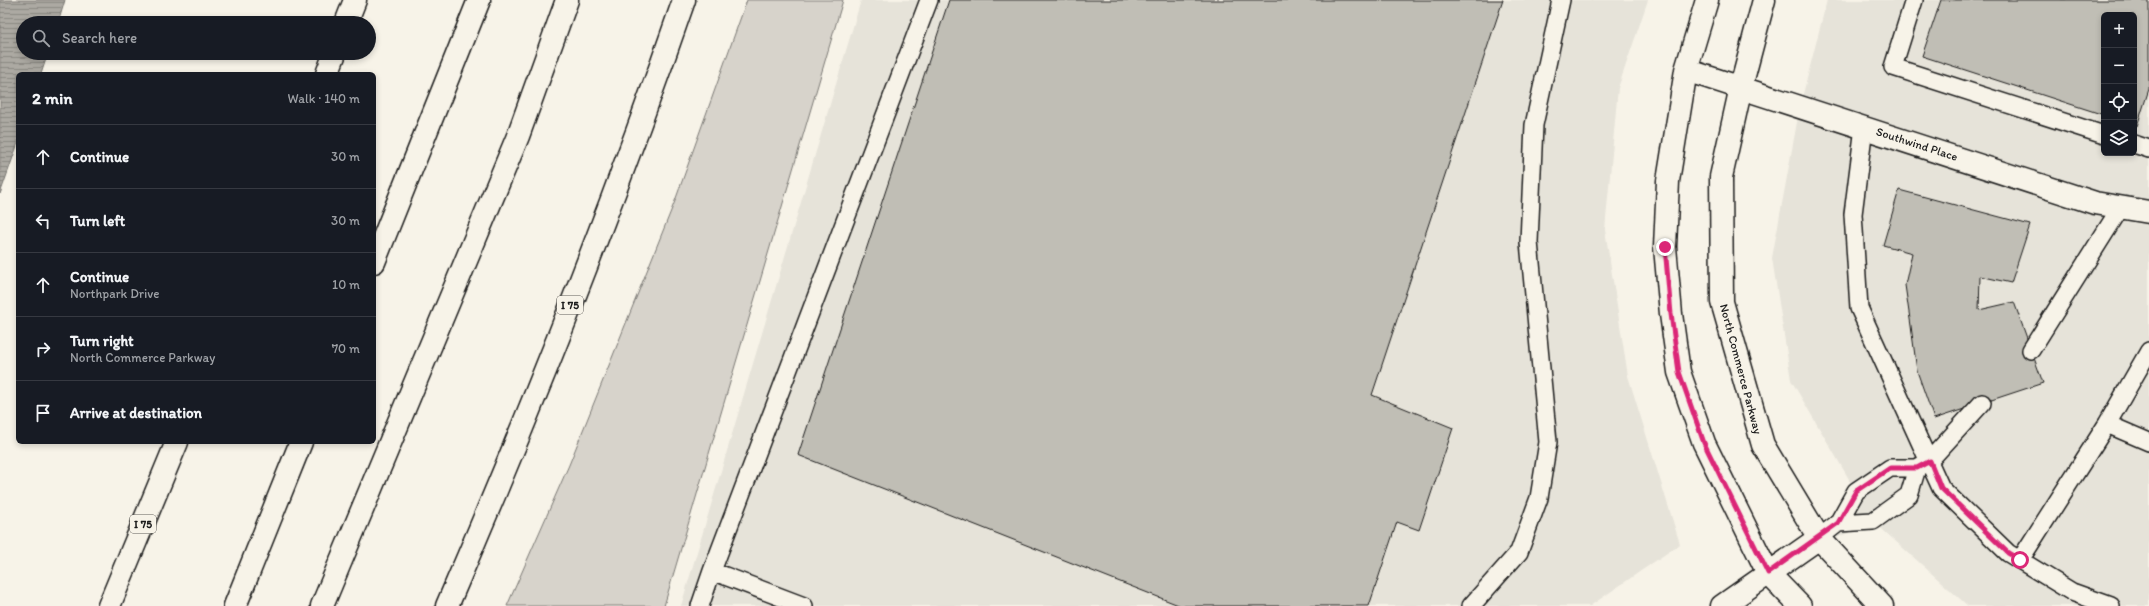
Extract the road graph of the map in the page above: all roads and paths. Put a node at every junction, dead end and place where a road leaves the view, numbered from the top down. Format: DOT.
graph roads {
  1 [pos="355,0"];
  2 [pos="479,0"];
  3 [pos="567,0"];
  4 [pos="684,0"];
  5 [pos="929,0"];
  6 [pos="1561,0"];
  7 [pos="1707,0"];
  8 [pos="1764,0"];
  9 [pos="1914,0"];
  10 [pos="349,16"];
  11 [pos="332,60"];
  12 [pos="1686,70"];
  13 [pos="328,72"];
  14 [pos="1741,87"];
  15 [pos="1864,127"];
  16 [pos="2101,134"];
  17 [pos="2137,145"];
  18 [pos="2149,149"];
  19 [pos="2121,208"];
  20 [pos="2149,212"];
  21 [pos="376,257"];
  22 [pos="2031,350"];
  23 [pos="2149,351"];
  24 [pos="1982,403"];
  25 [pos="2107,424"];
  26 [pos="2149,442"];
  27 [pos="176,444"];
  28 [pos="300,444"];
  29 [pos="1923,465"];
  30 [pos="1838,523"];
  31 [pos="1819,538"];
  32 [pos="2020,560"];
  33 [pos="712,571"];
  34 [pos="1768,573"];
  35 [pos="109,606"];
  36 [pos="235,606"];
  37 [pos="322,606"];
  38 [pos="447,606"];
  39 [pos="700,606"];
  40 [pos="804,606"];
  41 [pos="1471,606"];
  42 [pos="1722,606"];
  43 [pos="1800,606"];
  44 [pos="1882,606"];
  45 [pos="2111,606"];
  1 -- 10 [label="main road"];
  2 -- 21 [label="main road"];
  3 -- 37 [label="main road"];
  4 -- 38 [label="main road, I 75"];
  5 -- 33 [label="lane"];
  6 -- 41 [label="lane"];
  7 -- 12 [label="main road"];
  8 -- 14 [label="main road, North Commerce Parkway"];
  9 -- 16 [label="lane"];
  11 -- 13 [label="main road"];
  12 -- 14 [label="main road, Southwind Place"];
  12 -- 34 [label="main road"];
  14 -- 15 [label="main road, Southwind Place"];
  14 -- 31 [label="main road, North Commerce Parkway"];
  15 -- 19 [label="main road, Southwind Place"];
  15 -- 29 [label="lane"];
  17 -- 18 [label="lane"];
  19 -- 20 [label="main road, Southwind Place"];
  19 -- 22 [label="lane"];
  23 -- 25 [label="lane"];
  24 -- 29 [label="lane"];
  25 -- 26 [label="lane"];
  25 -- 32 [label="lane"];
  27 -- 35 [label="main road, I 75"];
  28 -- 36 [label="main road"];
  29 -- 30 [label="lane"];
  29 -- 30 [label="lane"];
  29 -- 32 [label="lane"];
  30 -- 31 [label="lane"];
  31 -- 34 [label="main road"];
  31 -- 44 [label="main road, North Commerce Parkway"];
  32 -- 45 [label="lane"];
  33 -- 39 [label="lane"];
  33 -- 40 [label="lane"];
  34 -- 42 [label="main road"];
  34 -- 43 [label="main road"];
}
